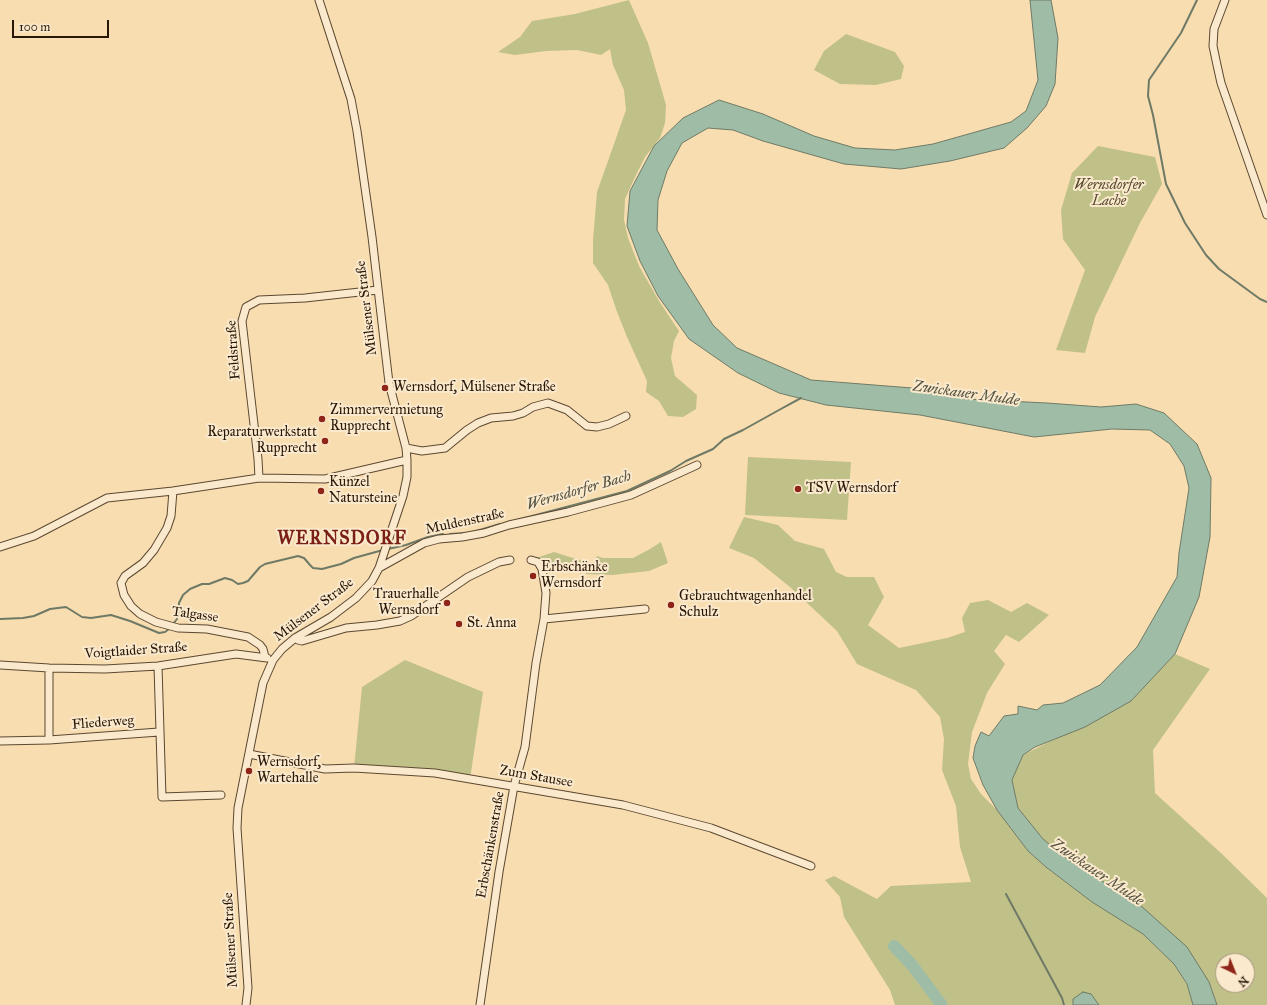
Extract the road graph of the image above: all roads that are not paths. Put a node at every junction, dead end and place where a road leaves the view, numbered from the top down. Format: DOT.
graph roads {
  1 [pos="319,0"];
  2 [pos="1225,0"];
  3 [pos="1267,216"];
  4 [pos="378,290"];
  5 [pos="626,416"];
  6 [pos="406,448"];
  7 [pos="408,460"];
  8 [pos="698,465"];
  9 [pos="259,478"];
  10 [pos="173,491"];
  11 [pos="0,547"];
  12 [pos="510,560"];
  13 [pos="531,560"];
  14 [pos="379,568"];
  15 [pos="645,608"];
  16 [pos="544,619"];
  17 [pos="295,638"];
  18 [pos="265,657"];
  19 [pos="273,660"];
  20 [pos="0,665"];
  21 [pos="158,666"];
  22 [pos="49,668"];
  23 [pos="159,732"];
  24 [pos="49,740"];
  25 [pos="0,741"];
  26 [pos="249,754"];
  27 [pos="514,786"];
  28 [pos="220,795"];
  29 [pos="810,866"];
  30 [pos="246,1005"];
  31 [pos="480,1005"];
  1 -- 4 [label="street, Mülsener Straße"];
  2 -- 3 [label="street"];
  4 -- 6 [label="street, Mülsener Straße"];
  4 -- 9 [label="street, Feldstraße"];
  5 -- 6 [label="street"];
  6 -- 7 [label="street, Mülsener Straße"];
  7 -- 9 [label="street"];
  7 -- 14 [label="street, Mülsener Straße"];
  8 -- 14 [label="street, Muldenstraße"];
  9 -- 10 [label="street"];
  10 -- 11 [label="street"];
  10 -- 18 [label="street, Talgasse"];
  12 -- 17 [label="street"];
  13 -- 16 [label="street, Erbschänkenstraße"];
  14 -- 17 [label="street, Mülsener Straße"];
  15 -- 16 [label="street"];
  16 -- 27 [label="street, Erbschänkenstraße"];
  17 -- 19 [label="street, Mülsener Straße"];
  18 -- 19 [label="street, Voigtlaider Straße"];
  18 -- 21 [label="street, Voigtlaider Straße"];
  19 -- 26 [label="street, Mülsener Straße"];
  20 -- 22 [label="street, Voigtlaider Straße"];
  21 -- 22 [label="street, Voigtlaider Straße"];
  21 -- 23 [label="street"];
  22 -- 24 [label="street"];
  23 -- 24 [label="street, Fliederweg"];
  23 -- 28 [label="street"];
  24 -- 25 [label="street, Fliederweg"];
  26 -- 27 [label="street, Zum Stausee"];
  26 -- 30 [label="street, Mülsener Straße"];
  27 -- 29 [label="street, Zum Stausee"];
  27 -- 31 [label="street, Erbschänkenstraße"];
}
